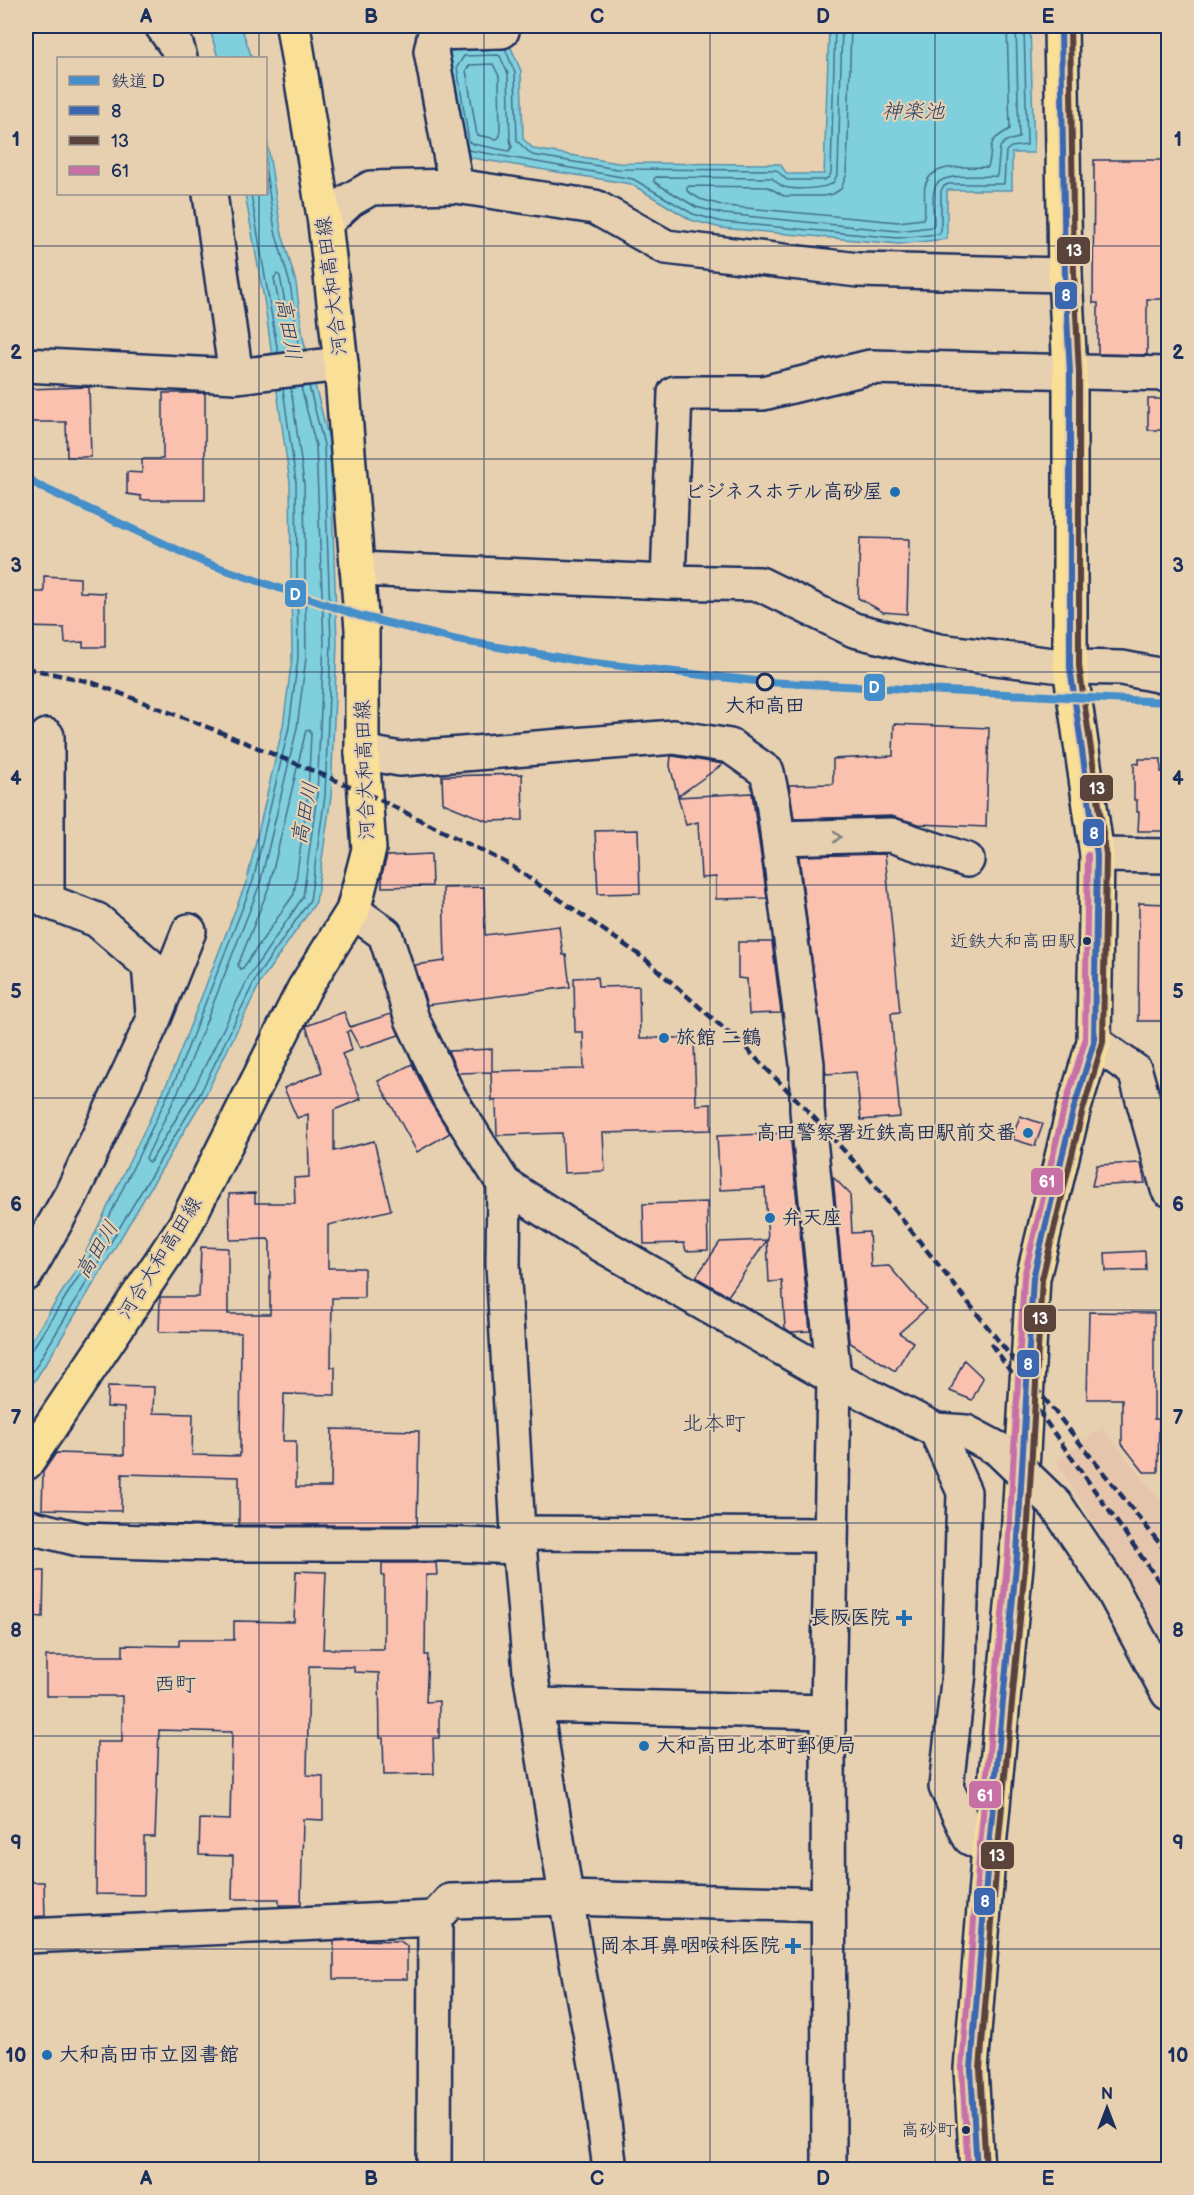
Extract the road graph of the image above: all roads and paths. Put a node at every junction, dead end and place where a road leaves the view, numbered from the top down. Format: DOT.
graph roads {
  1 [pos="162,26"];
  2 [pos="292,26"];
  3 [pos="1062,26"];
  4 [pos="502,31"];
  5 [pos="180,57"];
  6 [pos="456,186"];
  7 [pos="210,195"];
  8 [pos="326,223"];
  9 [pos="1065,276"];
  10 [pos="336,364"];
  11 [pos="26,365"];
  12 [pos="1070,373"];
  13 [pos="1168,374"];
  14 [pos="248,375"];
  15 [pos="357,568"];
  16 [pos="668,582"];
  17 [pos="1070,667"];
  18 [pos="1168,676"];
  19 [pos="47,736"];
  20 [pos="362,752"];
  21 [pos="778,838"];
  22 [pos="1097,855"];
  23 [pos="1168,856"];
  24 [pos="967,860"];
  25 [pos="353,911"];
  26 [pos="189,932"];
  27 [pos="153,1021"];
  28 [pos="1094,1042"];
  29 [pos="504,1184"];
  30 [pos="1168,1190"];
  31 [pos="26,1274"];
  32 [pos="834,1378"];
  33 [pos="936,1430"];
  34 [pos="26,1463"];
  35 [pos="26,1526"];
  36 [pos="830,1535"];
  37 [pos="519,1540"];
  38 [pos="1168,1692"];
  39 [pos="536,1705"];
  40 [pos="828,1712"];
  41 [pos="989,1847"];
  42 [pos="566,1898"];
  43 [pos="828,1905"];
  44 [pos="435,1918"];
  45 [pos="26,1936"];
  46 [pos="434,2169"];
  47 [pos="610,2169"];
  48 [pos="829,2169"];
  49 [pos="977,2169"];
  1 -- 5 [label="street"];
  2 -- 8 [label="main road, 河合大和高田線"];
  3 -- 9 [label="main road"];
  4 -- 6 [label="street"];
  6 -- 8 [label="street"];
  6 -- 9 [label="street"];
  7 -- 14 [label="street"];
  8 -- 10 [label="main road, 河合大和高田線"];
  9 -- 12 [label="main road"];
  10 -- 14 [label="street"];
  10 -- 15 [label="main road, 河合大和高田線"];
  11 -- 14 [label="street"];
  12 -- 13 [label="street"];
  12 -- 16 [label="street"];
  12 -- 17 [label="main road"];
  15 -- 16 [label="street"];
  15 -- 20 [label="main road, 河合大和高田線"];
  16 -- 17 [label="street"];
  17 -- 18 [label="street"];
  17 -- 22 [label="main road"];
  19 -- 27 [label="street"];
  20 -- 21 [label="street"];
  20 -- 25 [label="main road, 河合大和高田線"];
  21 -- 24 [label="street, one-way"];
  21 -- 32 [label="street"];
  22 -- 23 [label="street"];
  22 -- 28 [label="main road"];
  25 -- 29 [label="street"];
  25 -- 34 [label="main road, 河合大和高田線"];
  26 -- 27 [label="street"];
  27 -- 31 [label="street"];
  28 -- 30 [label="street"];
  28 -- 41 [label="main road"];
  29 -- 32 [label="street"];
  29 -- 37 [label="street"];
  32 -- 33 [label="street"];
  32 -- 36 [label="street"];
  33 -- 38 [label="street, bridge"];
  33 -- 41 [label="street"];
  35 -- 37 [label="street"];
  36 -- 37 [label="street"];
  36 -- 40 [label="street"];
  37 -- 39 [label="street"];
  39 -- 40 [label="street"];
  39 -- 42 [label="street"];
  40 -- 43 [label="street"];
  41 -- 49 [label="main road"];
  42 -- 43 [label="street"];
  42 -- 44 [label="street"];
  42 -- 47 [label="street"];
  43 -- 48 [label="street"];
  44 -- 45 [label="street"];
  44 -- 46 [label="street"];
}
